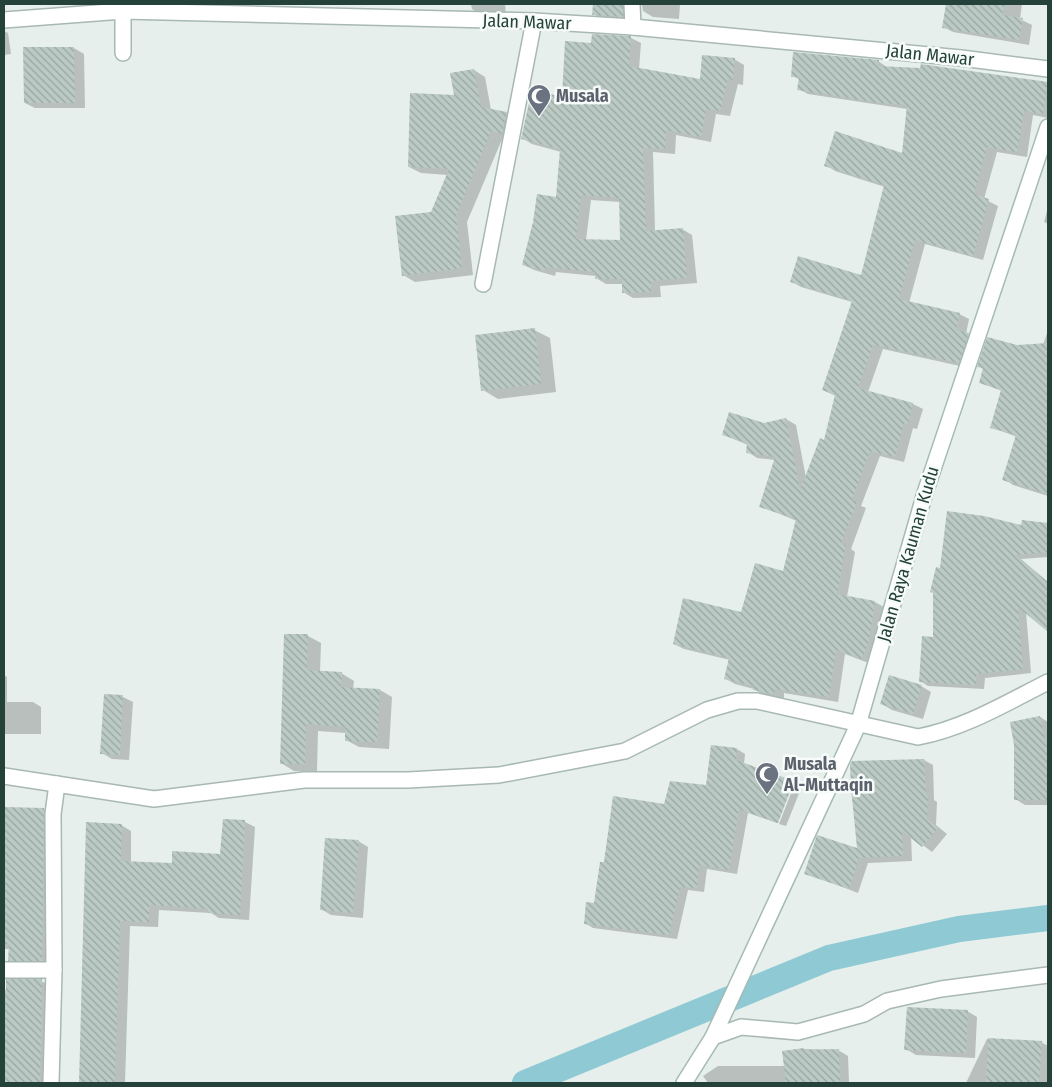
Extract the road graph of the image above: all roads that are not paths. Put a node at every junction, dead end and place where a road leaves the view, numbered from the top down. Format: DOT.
graph roads {
  1 [pos="632,4"];
  2 [pos="123,8"];
  3 [pos="4,20"];
  4 [pos="534,21"];
  5 [pos="633,27"];
  6 [pos="123,54"];
  7 [pos="1048,69"];
  8 [pos="1048,127"];
  9 [pos="483,284"];
  10 [pos="1048,682"];
  11 [pos="858,725"];
  12 [pos="4,776"];
  13 [pos="56,784"];
  14 [pos="4,970"];
  15 [pos="54,970"];
  16 [pos="1048,975"];
  17 [pos="713,1037"];
  18 [pos="51,1083"];
  19 [pos="684,1083"];
  1 -- 5 [label="street"];
  2 -- 3 [label="street, Jalan Mawar"];
  2 -- 4 [label="street, Jalan Mawar"];
  2 -- 6 [label="street"];
  4 -- 5 [label="street, Jalan Mawar"];
  4 -- 9 [label="street"];
  5 -- 7 [label="street, Jalan Mawar"];
  8 -- 11 [label="street, Jalan Raya Kauman Kudu"];
  10 -- 11 [label="street"];
  11 -- 13 [label="street"];
  11 -- 17 [label="street, Jalan Raya Kauman Kudu"];
  12 -- 13 [label="street"];
  13 -- 15 [label="street"];
  14 -- 15 [label="street"];
  15 -- 18 [label="street"];
  16 -- 17 [label="street"];
  17 -- 19 [label="street"];
}
